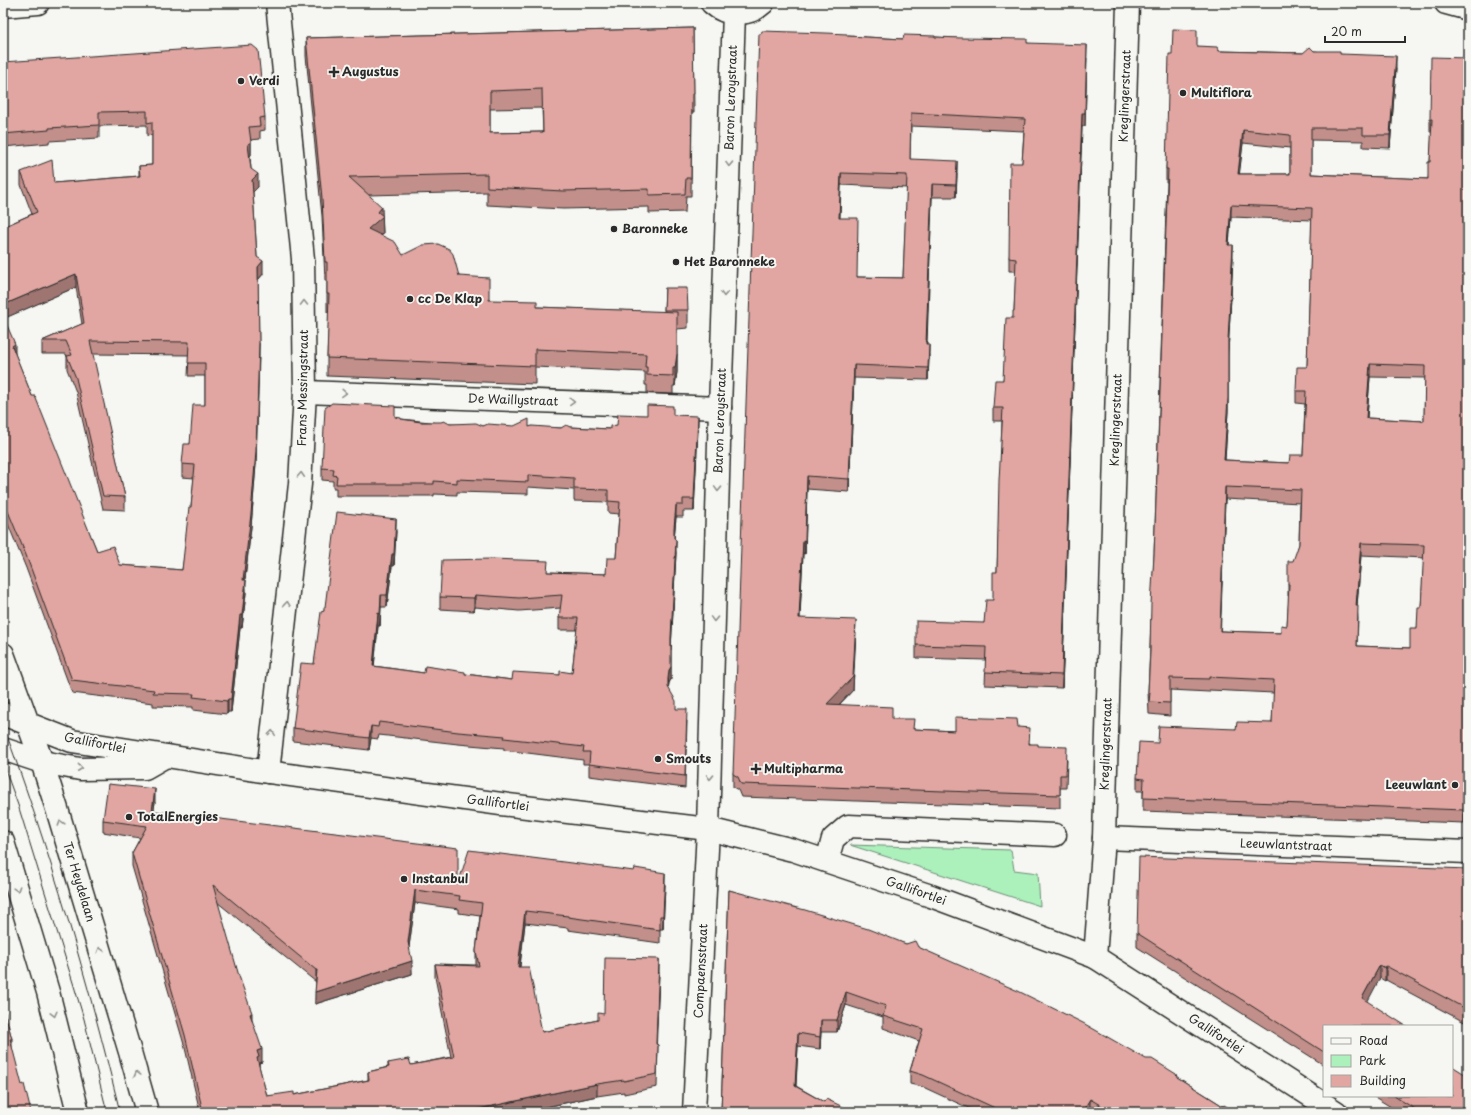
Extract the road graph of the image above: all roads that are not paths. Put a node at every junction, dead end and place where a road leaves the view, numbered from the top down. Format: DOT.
graph roads {
  1 [pos="38,3"];
  2 [pos="277,3"];
  3 [pos="712,3"];
  4 [pos="763,3"];
  5 [pos="1128,3"];
  6 [pos="1446,3"];
  7 [pos="3,6"];
  8 [pos="1468,8"];
  9 [pos="734,14"];
  10 [pos="305,392"];
  11 [pos="720,408"];
  12 [pos="3,654"];
  13 [pos="3,714"];
  14 [pos="27,725"];
  15 [pos="3,749"];
  16 [pos="166,756"];
  17 [pos="42,762"];
  18 [pos="268,772"];
  19 [pos="708,829"];
  20 [pos="1055,835"];
  21 [pos="1104,838"];
  22 [pos="3,842"];
  23 [pos="1468,852"];
  24 [pos="827,861"];
  25 [pos="1095,957"];
  26 [pos="78,1112"];
  27 [pos="147,1112"];
  28 [pos="694,1112"];
  29 [pos="1336,1112"];
  1 -- 7 [label="street"];
  10 -- 2 [label="street, Frans Messingstraat, one-way"];
  3 -- 9 [label="street"];
  4 -- 9 [label="street"];
  5 -- 21 [label="street, Kreglingerstraat"];
  6 -- 8 [label="street"];
  9 -- 11 [label="street, Baron Leroystraat, one-way"];
  10 -- 11 [label="street, De Waillystraat, one-way"];
  18 -- 10 [label="street, Frans Messingstraat, one-way"];
  11 -- 19 [label="street, Baron Leroystraat, one-way"];
  12 -- 14 [label="street, Ter Heydelaan"];
  13 -- 14 [label="street, Gallifortlei"];
  14 -- 16 [label="street, Gallifortlei"];
  14 -- 17 [label="street, Ter Heydelaan"];
  15 -- 17 [label="street, Gallifortlei"];
  17 -- 16 [label="street, Gallifortlei, one-way"];
  16 -- 18 [label="street, Gallifortlei"];
  27 -- 17 [label="street, Ter Heydelaan, one-way"];
  18 -- 19 [label="street, Gallifortlei"];
  19 -- 24 [label="street, Gallifortlei"];
  19 -- 28 [label="street, Compaensstraat"];
  20 -- 24 [label="street"];
  21 -- 23 [label="street, Leeuwlantstraat"];
  21 -- 25 [label="street"];
  22 -- 26 [label="street, one-way"];
  24 -- 25 [label="street, Gallifortlei"];
  25 -- 29 [label="street, Gallifortlei"];
}
